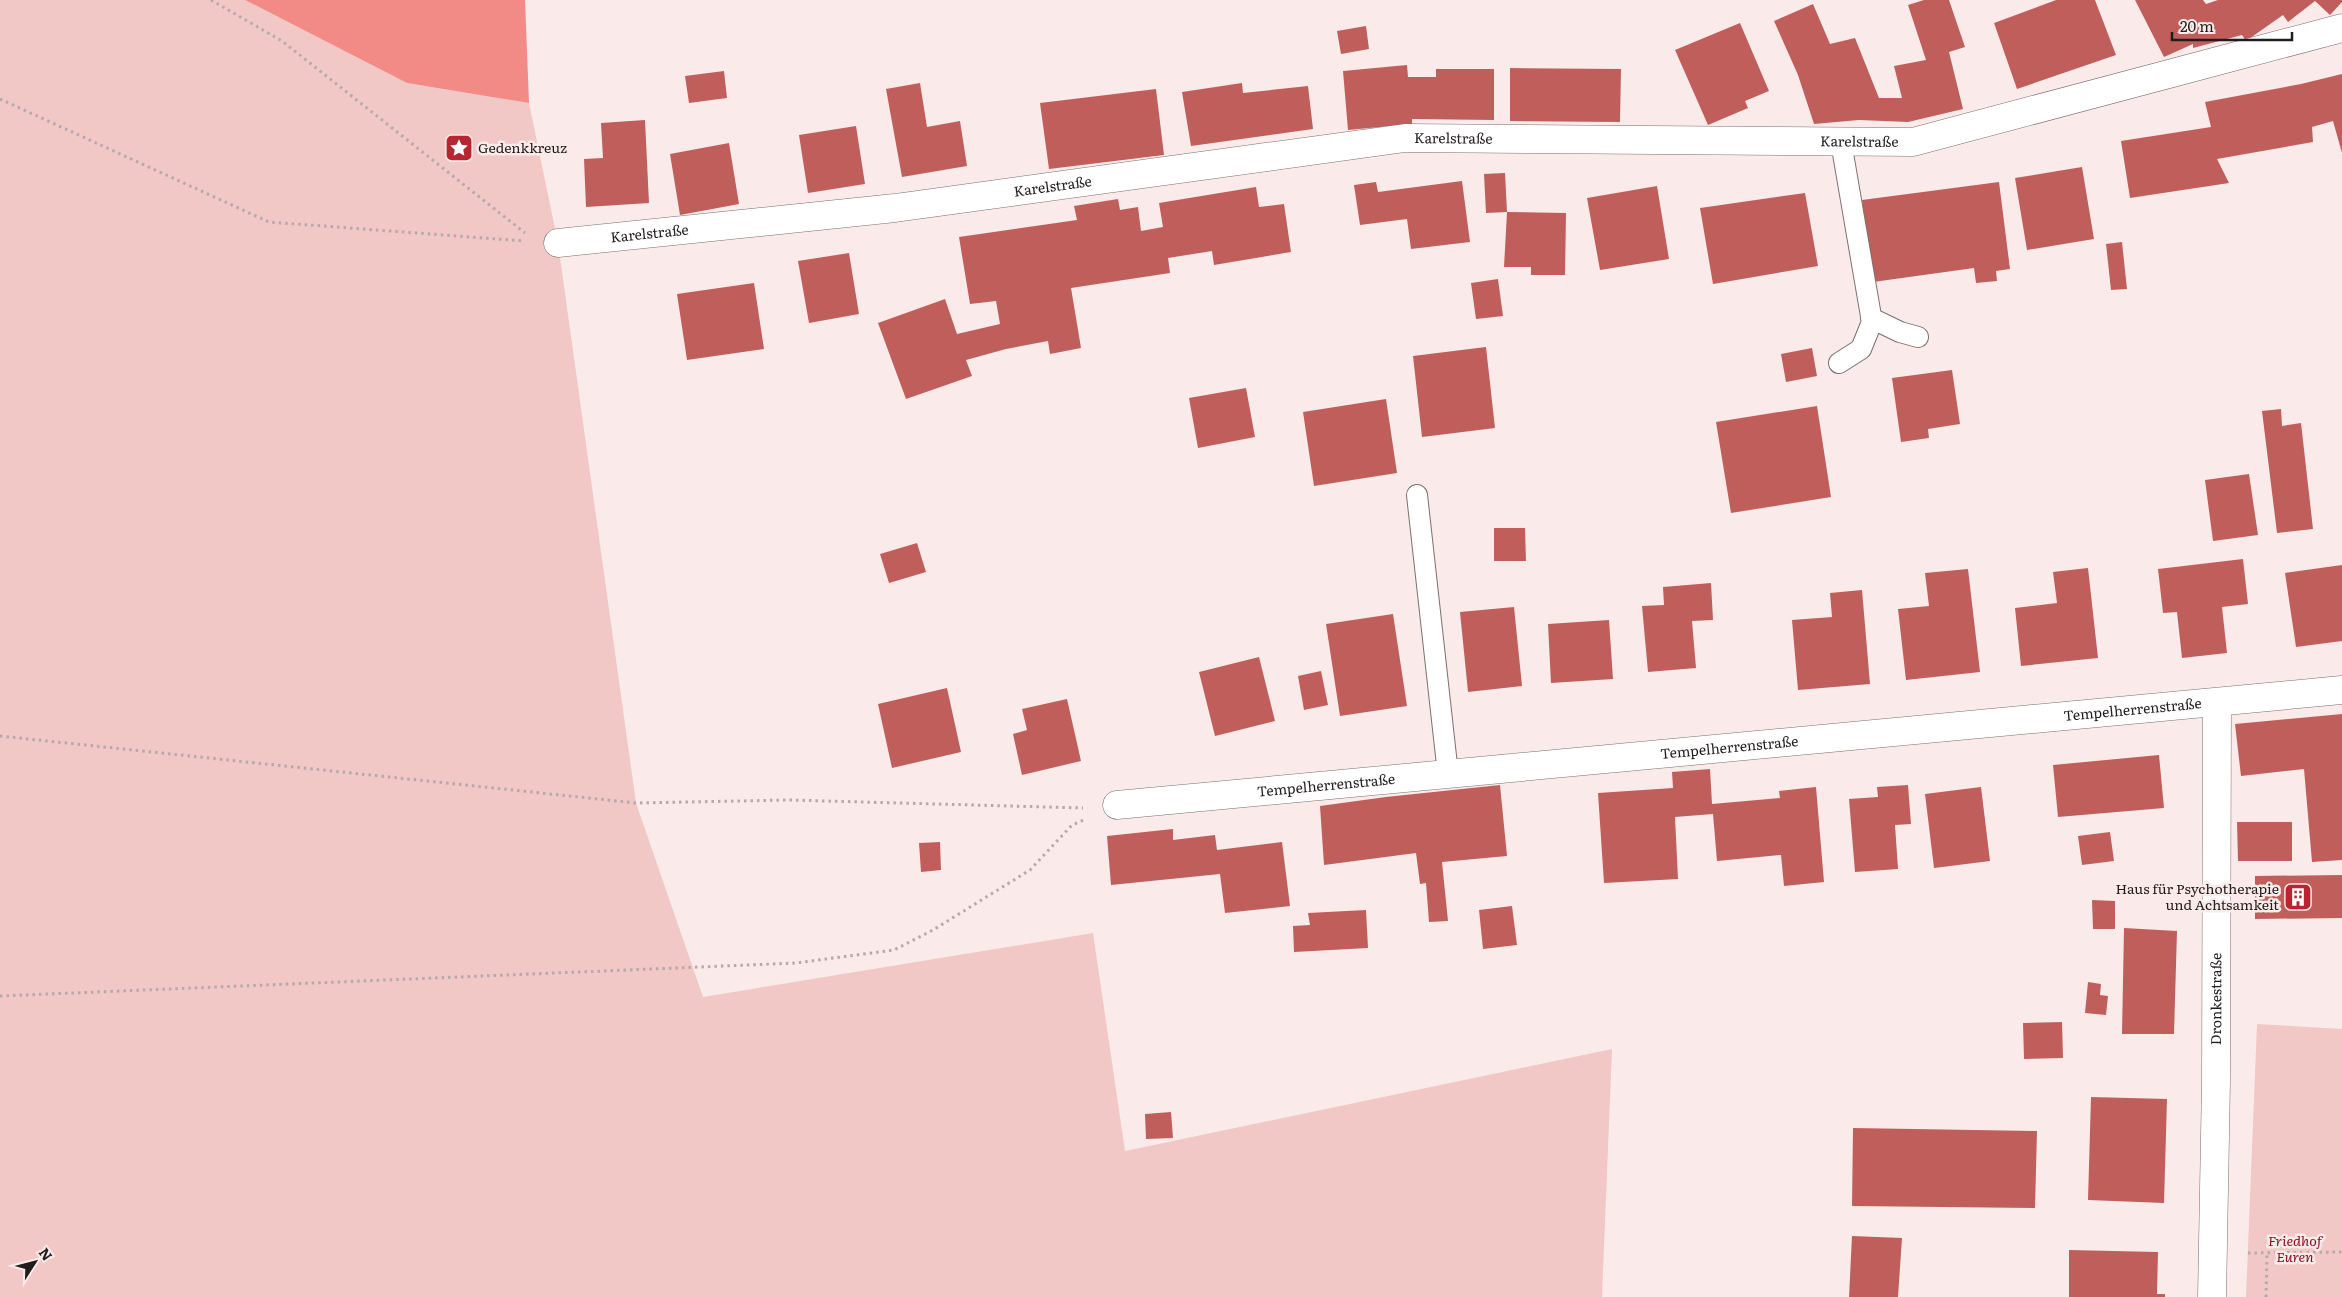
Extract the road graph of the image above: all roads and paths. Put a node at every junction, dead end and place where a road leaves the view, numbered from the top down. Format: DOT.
graph roads {
  1 [pos="211,0"];
  2 [pos="2342,28"];
  3 [pos="0,99"];
  4 [pos="1841,142"];
  5 [pos="547,242"];
  6 [pos="1872,318"];
  7 [pos="1918,337"];
  8 [pos="1839,363"];
  9 [pos="1418,495"];
  10 [pos="2342,690"];
  11 [pos="2217,703"];
  12 [pos="0,736"];
  13 [pos="1448,774"];
  14 [pos="1117,806"];
  15 [pos="0,996"];
  16 [pos="2342,1252"];
  17 [pos="2267,1253"];
  18 [pos="2213,1255"];
  19 [pos="2212,1297"];
  20 [pos="2266,1297"];
  1 -- 5 [label="path"];
  2 -- 4 [label="street, Karelstraße"];
  3 -- 5 [label="path"];
  4 -- 5 [label="street, Karelstraße"];
  4 -- 6 [label="lane"];
  6 -- 7 [label="lane"];
  6 -- 8 [label="lane"];
  9 -- 13 [label="lane"];
  10 -- 11 [label="street, Tempelherrenstraße"];
  11 -- 13 [label="street, Tempelherrenstraße"];
  11 -- 18 [label="street, Dronkestraße"];
  12 -- 14 [label="path"];
  13 -- 14 [label="street, Tempelherrenstraße"];
  14 -- 15 [label="path"];
  16 -- 17 [label="path"];
  17 -- 18 [label="path"];
  17 -- 20 [label="path"];
  18 -- 19 [label="street, Dronkestraße"];
}
